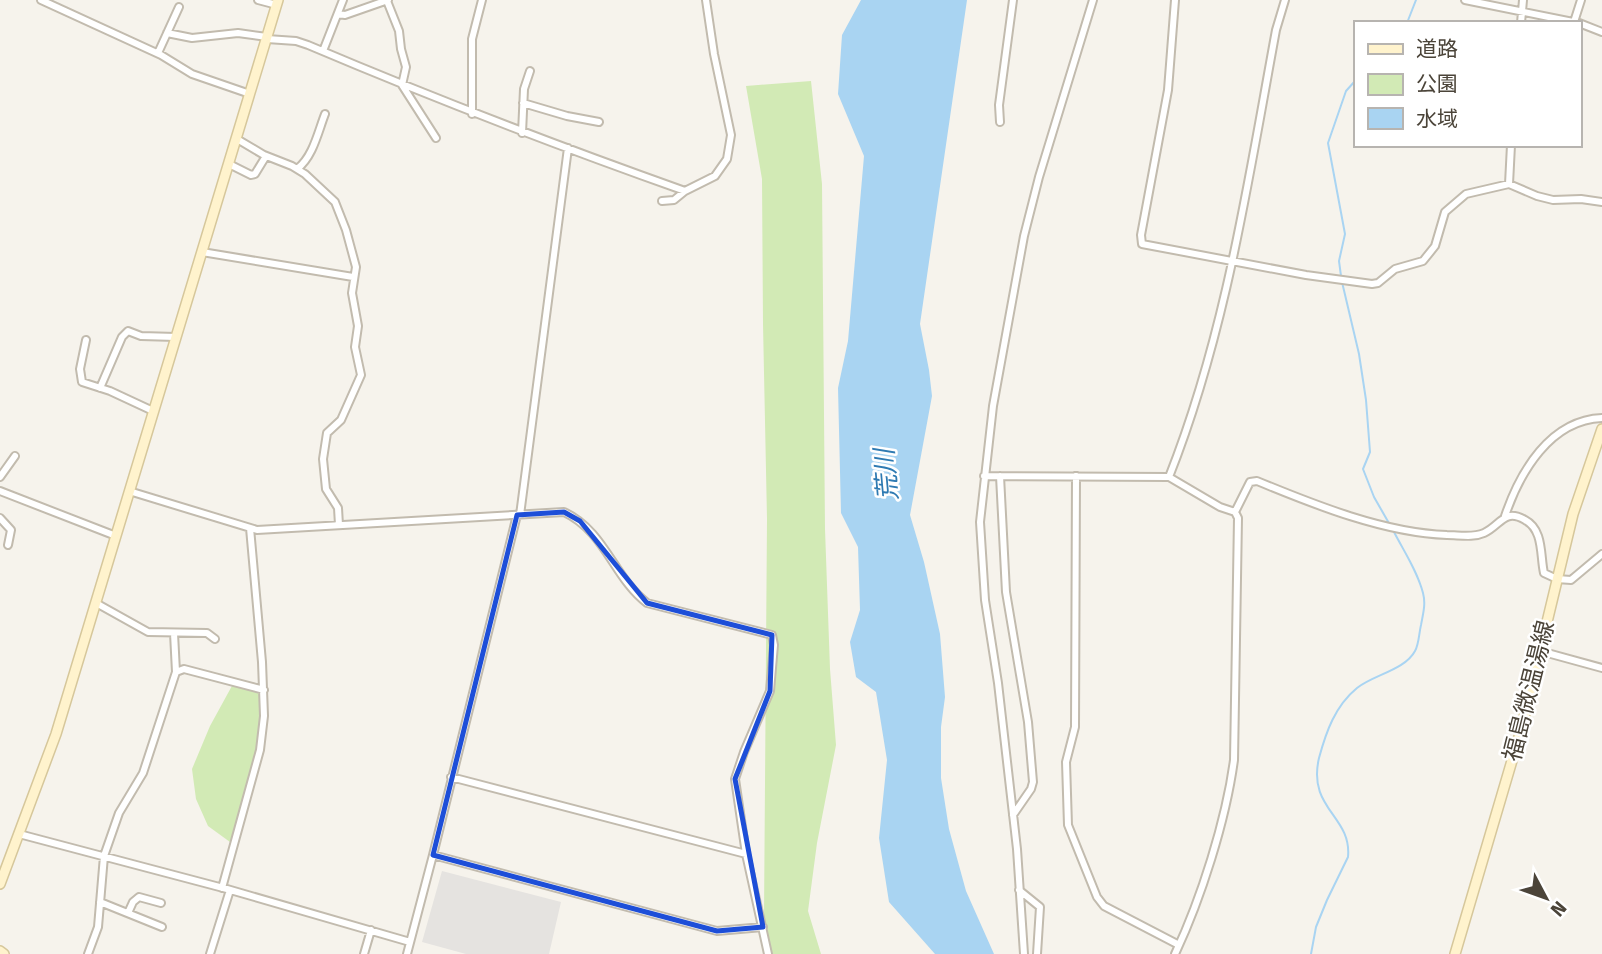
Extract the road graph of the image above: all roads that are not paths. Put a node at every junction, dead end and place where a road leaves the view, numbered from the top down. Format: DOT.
graph roads {
  1 [pos="41,0"];
  2 [pos="258,0"];
  3 [pos="344,0"];
  4 [pos="482,0"];
  5 [pos="706,0"];
  6 [pos="1013,0"];
  7 [pos="1093,0"];
  8 [pos="1175,0"];
  9 [pos="1285,0"];
  10 [pos="1465,0"];
  11 [pos="1523,0"];
  12 [pos="1581,0"];
  13 [pos="387,1"];
  14 [pos="278,2"];
  15 [pos="179,7"];
  16 [pos="1522,12"];
  17 [pos="338,14"];
  18 [pos="1521,21"];
  19 [pos="1567,21"];
  20 [pos="1577,21"];
  21 [pos="1581,24"];
  22 [pos="1602,32"];
  23 [pos="167,33"];
  24 [pos="267,38"];
  25 [pos="323,51"];
  26 [pos="158,53"];
  27 [pos="530,71"];
  28 [pos="402,85"];
  29 [pos="250,94"];
  30 [pos="523,103"];
  31 [pos="325,114"];
  32 [pos="472,114"];
  33 [pos="599,122"];
  34 [pos="1000,122"];
  35 [pos="522,133"];
  36 [pos="436,138"];
  37 [pos="237,139"];
  38 [pos="1511,147"];
  39 [pos="568,148"];
  40 [pos="266,156"];
  41 [pos="229,164"];
  42 [pos="297,169"];
  43 [pos="1509,184"];
  44 [pos="685,191"];
  45 [pos="662,201"];
  46 [pos="1602,202"];
  47 [pos="202,252"];
  48 [pos="1234,262"];
  49 [pos="353,277"];
  50 [pos="176,337"];
  51 [pos="86,340"];
  52 [pos="100,388"];
  53 [pos="153,411"];
  54 [pos="1602,418"];
  55 [pos="1602,429"];
  56 [pos="15,456"];
  57 [pos="984,476"];
  58 [pos="1000,476"];
  59 [pos="1076,476"];
  60 [pos="0,477"];
  61 [pos="1169,477"];
  62 [pos="0,491"];
  63 [pos="129,491"];
  64 [pos="1235,512"];
  65 [pos="518,515"];
  66 [pos="1505,516"];
  67 [pos="0,518"];
  68 [pos="339,525"];
  69 [pos="250,528"];
  70 [pos="116,536"];
  71 [pos="8,545"];
  72 [pos="1602,554"];
  73 [pos="1557,579"];
  74 [pos="96,603"];
  75 [pos="174,632"];
  76 [pos="215,639"];
  77 [pos="1540,651"];
  78 [pos="1602,668"];
  79 [pos="176,672"];
  80 [pos="264,690"];
  81 [pos="451,777"];
  82 [pos="1013,815"];
  83 [pos="19,834"];
  84 [pos="746,854"];
  85 [pos="433,855"];
  86 [pos="104,856"];
  87 [pos="0,884"];
  88 [pos="222,888"];
  89 [pos="230,890"];
  90 [pos="1019,890"];
  91 [pos="100,902"];
  92 [pos="161,903"];
  93 [pos="128,913"];
  94 [pos="162,928"];
  95 [pos="762,928"];
  96 [pos="371,930"];
  97 [pos="410,942"];
  98 [pos="1180,945"];
  99 [pos="88,954"];
  100 [pos="210,954"];
  101 [pos="364,954"];
  102 [pos="407,954"];
  103 [pos="768,954"];
  104 [pos="1024,954"];
  105 [pos="1037,954"];
  106 [pos="1175,954"];
  107 [pos="1455,954"];
  1 -- 26 [label="street"];
  2 -- 14 [label="street"];
  3 -- 17 [label="street"];
  4 -- 32 [label="street"];
  5 -- 44 [label="street"];
  6 -- 34 [label="street"];
  7 -- 57 [label="street"];
  8 -- 48 [label="street"];
  9 -- 48 [label="street"];
  10 -- 16 [label="street"];
  11 -- 16 [label="street"];
  12 -- 20 [label="street"];
  13 -- 17 [label="street"];
  13 -- 28 [label="street"];
  14 -- 24 [label="street"];
  15 -- 23 [label="street"];
  16 -- 18 [label="street"];
  16 -- 19 [label="street"];
  17 -- 25 [label="street"];
  21 -- 22 [label="street"];
  23 -- 24 [label="street"];
  23 -- 26 [label="street"];
  24 -- 25 [label="street"];
  24 -- 29 [label="street"];
  25 -- 28 [label="street"];
  26 -- 29 [label="street"];
  27 -- 30 [label="street"];
  28 -- 32 [label="street"];
  28 -- 36 [label="street"];
  29 -- 37 [label="street"];
  30 -- 33 [label="street"];
  30 -- 35 [label="street"];
  31 -- 42 [label="street"];
  32 -- 35 [label="street"];
  35 -- 39 [label="street"];
  37 -- 40 [label="street"];
  37 -- 41 [label="street"];
  38 -- 43 [label="street"];
  39 -- 44 [label="street"];
  39 -- 65 [label="street"];
  40 -- 41 [label="street"];
  40 -- 42 [label="street"];
  41 -- 47 [label="street"];
  42 -- 49 [label="street"];
  43 -- 46 [label="street"];
  43 -- 48 [label="street"];
  44 -- 45 [label="street"];
  47 -- 49 [label="street"];
  47 -- 50 [label="street"];
  48 -- 61 [label="street"];
  49 -- 68 [label="street"];
  50 -- 52 [label="street"];
  50 -- 53 [label="street"];
  51 -- 52 [label="street"];
  52 -- 53 [label="street"];
  53 -- 63 [label="street"];
  54 -- 66 [label="street"];
  55 -- 73 [label="street, 福島微温湯線"];
  56 -- 60 [label="street"];
  57 -- 58 [label="street"];
  57 -- 82 [label="street"];
  58 -- 59 [label="street"];
  58 -- 82 [label="street"];
  59 -- 61 [label="street"];
  59 -- 98 [label="street"];
  61 -- 64 [label="street"];
  62 -- 70 [label="street"];
  63 -- 69 [label="street"];
  63 -- 70 [label="street"];
  64 -- 66 [label="street"];
  64 -- 98 [label="street"];
  65 -- 68 [label="street"];
  65 -- 81 [label="street"];
  65 -- 84 [label="street"];
  66 -- 73 [label="street"];
  67 -- 71 [label="street"];
  68 -- 69 [label="street"];
  69 -- 80 [label="street"];
  70 -- 74 [label="street"];
  72 -- 73 [label="street"];
  73 -- 77 [label="street, 福島微温湯線"];
  74 -- 75 [label="street"];
  74 -- 83 [label="street"];
  75 -- 76 [label="street"];
  75 -- 79 [label="street"];
  77 -- 78 [label="street"];
  77 -- 107 [label="street, 福島微温湯線"];
  79 -- 80 [label="street"];
  79 -- 86 [label="street"];
  80 -- 88 [label="street"];
  81 -- 84 [label="street"];
  81 -- 85 [label="street"];
  82 -- 90 [label="street"];
  83 -- 86 [label="street"];
  83 -- 87 [label="street"];
  84 -- 95 [label="street"];
  85 -- 95 [label="street"];
  85 -- 97 [label="street"];
  86 -- 88 [label="street"];
  86 -- 91 [label="street"];
  88 -- 89 [label="street"];
  89 -- 96 [label="street"];
  89 -- 100 [label="street"];
  90 -- 104 [label="street"];
  90 -- 105 [label="street"];
  91 -- 93 [label="street"];
  91 -- 99 [label="street"];
  92 -- 93 [label="street"];
  93 -- 94 [label="street"];
  95 -- 103 [label="street"];
  96 -- 97 [label="street"];
  96 -- 101 [label="street"];
  97 -- 102 [label="street"];
  98 -- 106 [label="street"];
}
